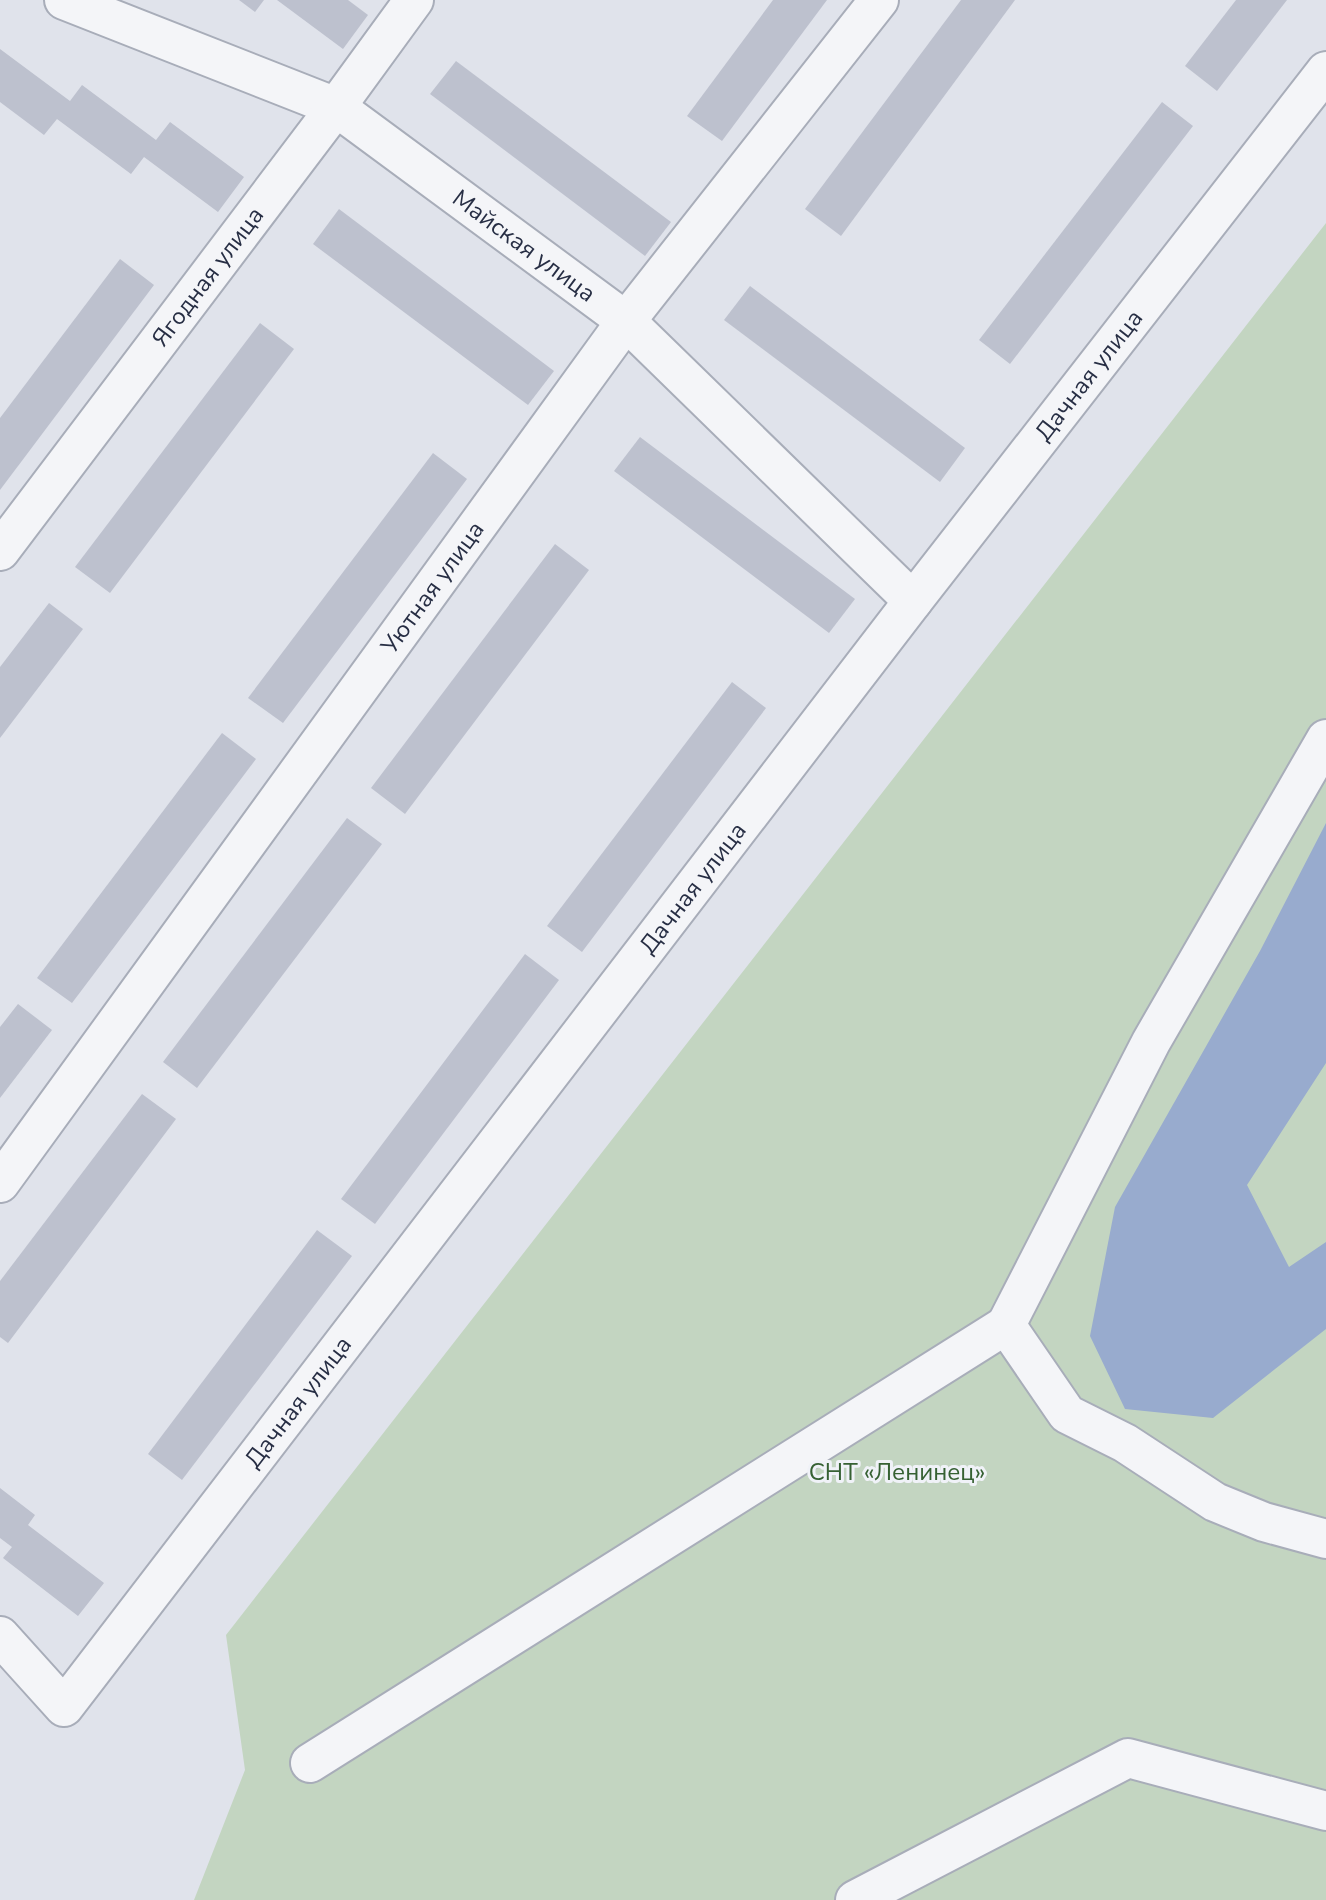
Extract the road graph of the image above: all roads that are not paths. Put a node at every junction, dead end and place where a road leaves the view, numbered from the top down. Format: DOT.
graph roads {
  1 [pos="64,0"];
  2 [pos="414,0"];
  3 [pos="879,0"];
  4 [pos="1326,71"];
  5 [pos="336,107"];
  6 [pos="626,321"];
  7 [pos="0,551"];
  8 [pos="913,601"];
  9 [pos="1326,739"];
  10 [pos="0,1183"];
  11 [pos="1006,1325"];
  12 [pos="1326,1539"];
  13 [pos="0,1636"];
  14 [pos="310,1763"];
  15 [pos="1326,1811"];
  16 [pos="855,1900"];
  1 -- 5 [label="street, Майская улица"];
  2 -- 5 [label="street, Ягодная улица"];
  3 -- 6 [label="street, Уютная улица"];
  4 -- 8 [label="street, Дачная улица"];
  5 -- 6 [label="street, Майская улица"];
  5 -- 7 [label="street, Ягодная улица"];
  6 -- 8 [label="street, Майская улица"];
  6 -- 10 [label="street, Уютная улица"];
  8 -- 13 [label="street, Дачная улица"];
  9 -- 11 [label="street"];
  11 -- 12 [label="street"];
  11 -- 14 [label="street"];
  15 -- 16 [label="street"];
}
